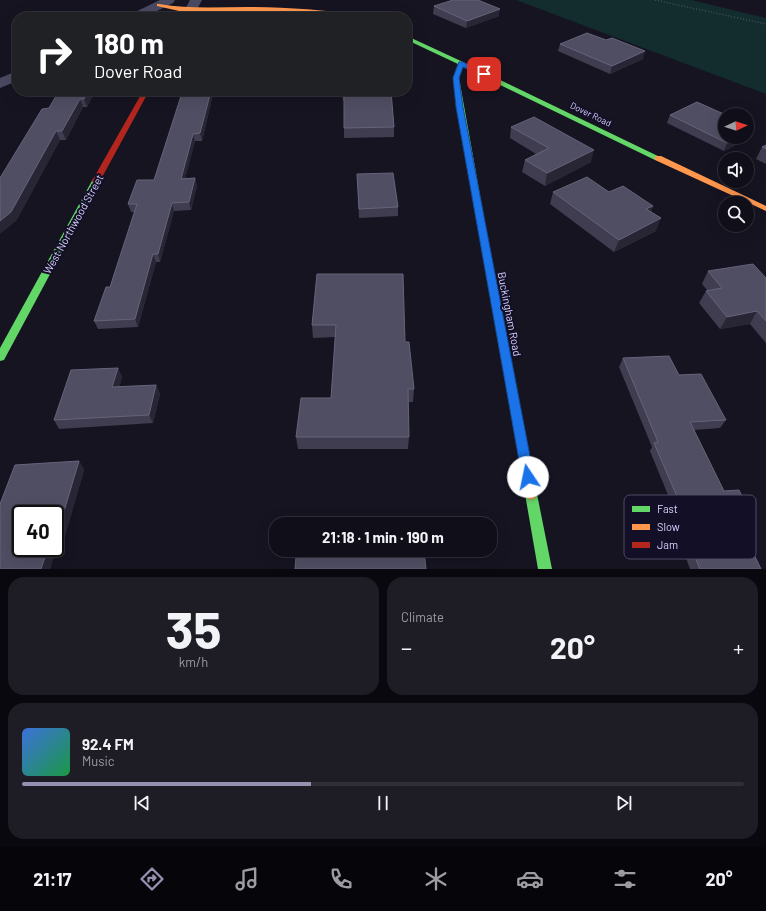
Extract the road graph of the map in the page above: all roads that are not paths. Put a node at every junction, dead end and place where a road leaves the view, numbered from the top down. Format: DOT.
graph roads {
  1 [pos="164,2"];
  2 [pos="191,9"];
  3 [pos="145,12"];
  4 [pos="334,12"];
  5 [pos="412,40"];
  6 [pos="461,64"];
  7 [pos="12,78"];
  8 [pos="0,84"];
  9 [pos="143,96"];
  10 [pos="766,209"];
  11 [pos="0,357"];
  12 [pos="545,569"];
  1 -- 2 [label="street"];
  1 -- 3 [label="street"];
  2 -- 4 [label="street"];
  5 -- 6 [label="street, Dover Road"];
  6 -- 10 [label="street, Dover Road"];
  6 -- 12 [label="street, Buckingham Road"];
  7 -- 8 [label="street"];
  9 -- 11 [label="street, West Northwood Street"];
}
